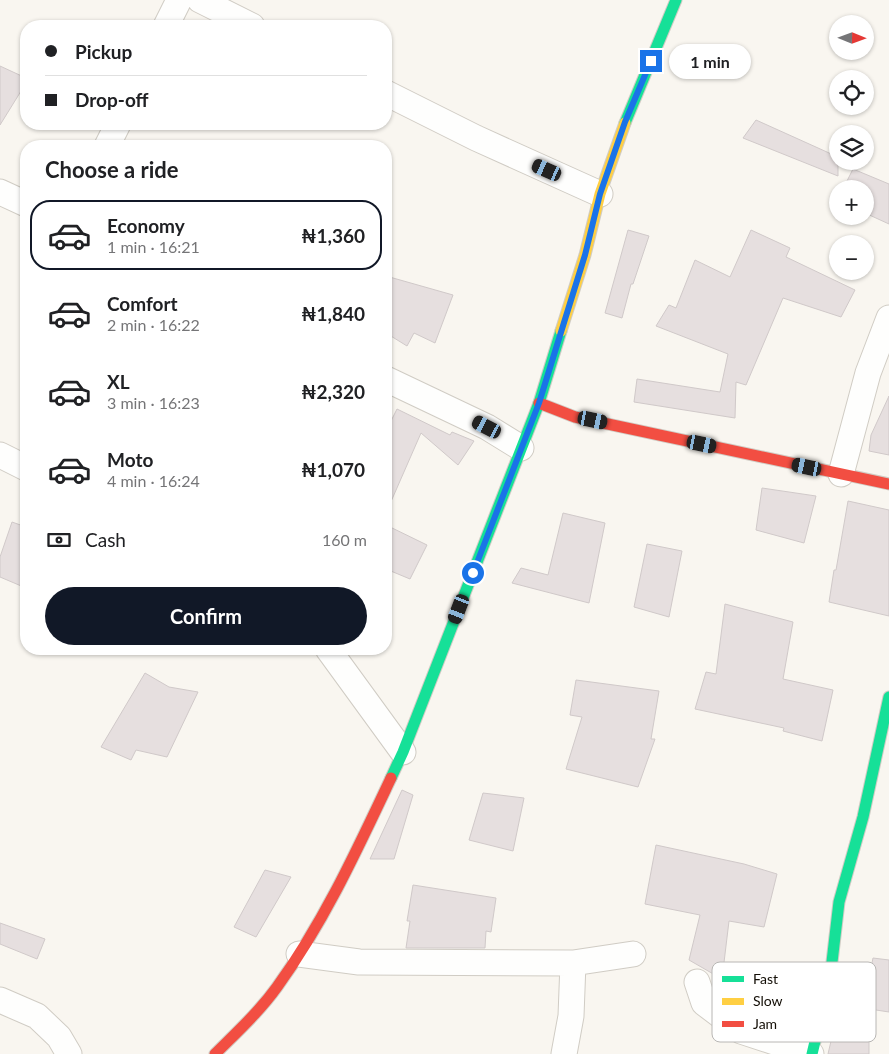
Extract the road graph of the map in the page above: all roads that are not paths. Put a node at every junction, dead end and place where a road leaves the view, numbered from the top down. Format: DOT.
graph roads {
  1 [pos="179,0"];
  2 [pos="200,0"];
  3 [pos="676,0"];
  4 [pos="169,20"];
  5 [pos="240,20"];
  6 [pos="392,96"];
  7 [pos="0,192"];
  8 [pos="600,194"];
  9 [pos="20,201"];
  10 [pos="889,318"];
  11 [pos="392,382"];
  12 [pos="539,403"];
  13 [pos="521,448"];
  14 [pos="0,455"];
  15 [pos="20,465"];
  16 [pos="841,474"];
  17 [pos="889,484"];
  18 [pos="332,655"];
  19 [pos="889,697"];
  20 [pos="403,752"];
  21 [pos="299,954"];
  22 [pos="633,954"];
  23 [pos="832,962"];
  24 [pos="573,963"];
  25 [pos="697,982"];
  26 [pos="0,1000"];
  27 [pos="712,1009"];
  28 [pos="774,1042"];
  29 [pos="69,1054"];
  30 [pos="215,1054"];
  31 [pos="564,1054"];
  32 [pos="811,1054"];
  1 -- 4 [label="street"];
  2 -- 5 [label="street"];
  3 -- 8 [label="street"];
  6 -- 8 [label="street"];
  7 -- 9 [label="street"];
  8 -- 12 [label="street"];
  10 -- 16 [label="street"];
  11 -- 13 [label="street"];
  12 -- 13 [label="street"];
  12 -- 16 [label="street"];
  13 -- 20 [label="street"];
  14 -- 15 [label="street"];
  16 -- 17 [label="street"];
  18 -- 20 [label="street"];
  19 -- 23 [label="street"];
  20 -- 21 [label="street"];
  21 -- 24 [label="street"];
  21 -- 30 [label="street"];
  22 -- 24 [label="street"];
  24 -- 31 [label="street"];
  25 -- 27 [label="street"];
  26 -- 29 [label="street"];
  28 -- 32 [label="street"];
}
